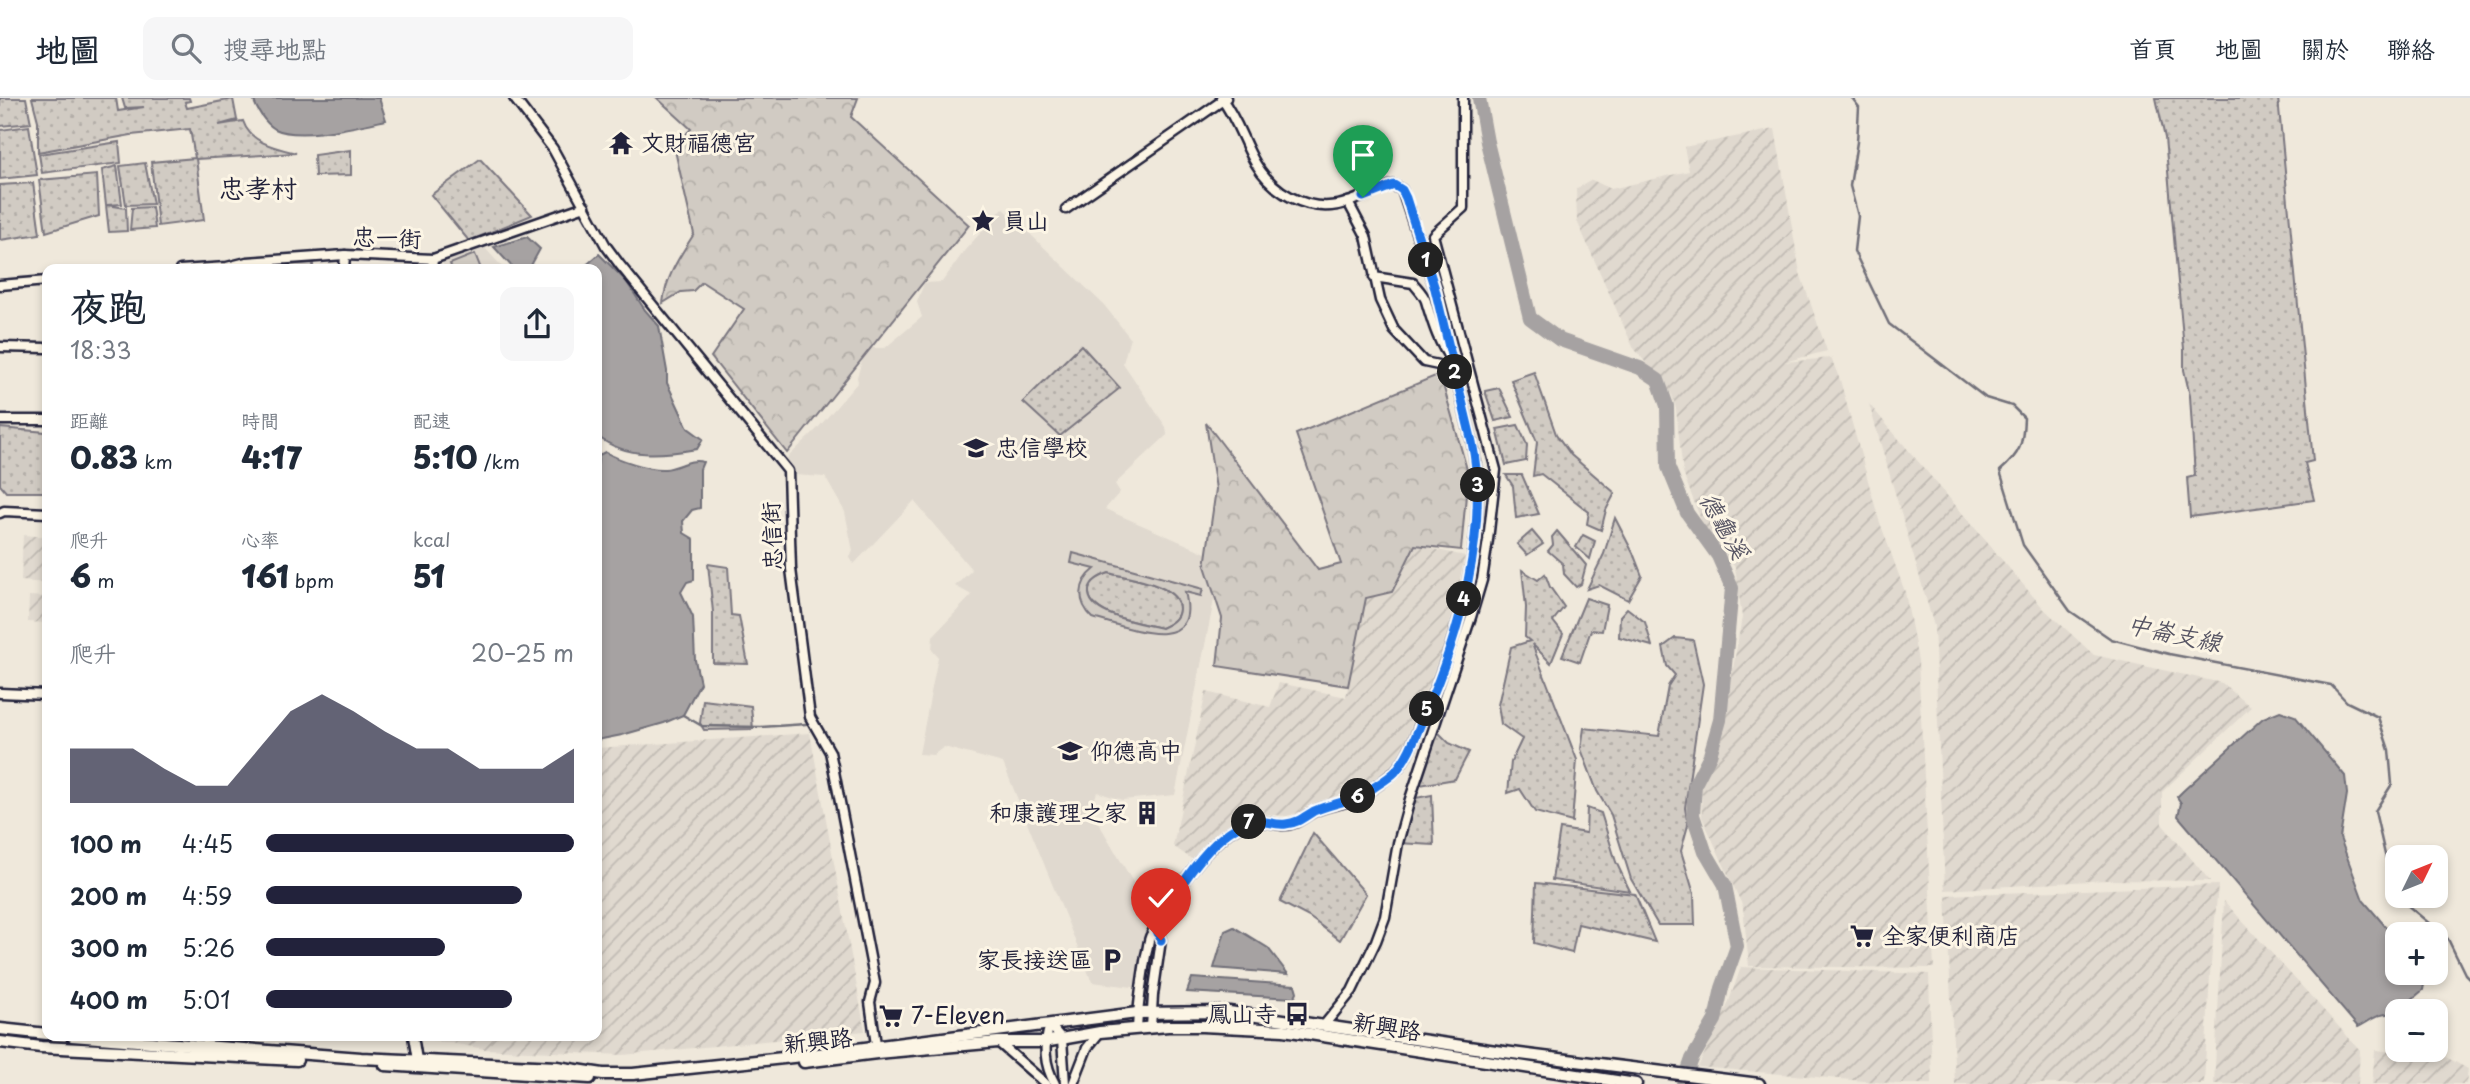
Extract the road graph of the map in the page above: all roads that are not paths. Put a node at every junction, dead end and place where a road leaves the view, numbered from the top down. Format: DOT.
graph roads {
  1 [pos="514,98"];
  2 [pos="1463,98"];
  3 [pos="1223,99"];
  4 [pos="1348,202"];
  5 [pos="585,206"];
  6 [pos="1066,209"];
  7 [pos="345,255"];
  8 [pos="433,259"];
  9 [pos="238,264"];
  10 [pos="344,264"];
  11 [pos="433,264"];
  12 [pos="1374,276"];
  13 [pos="42,281"];
  14 [pos="0,285"];
  15 [pos="0,347"];
  16 [pos="42,348"];
  17 [pos="1453,362"];
  18 [pos="0,420"];
  19 [pos="42,420"];
  20 [pos="0,513"];
  21 [pos="42,513"];
  22 [pos="0,693"];
  23 [pos="42,695"];
  24 [pos="1156,928"];
  25 [pos="1152,1012"];
  26 [pos="1137,1013"];
  27 [pos="1325,1024"];
  28 [pos="1051,1025"];
  29 [pos="1151,1028"];
  30 [pos="1137,1029"];
  31 [pos="0,1030"];
  32 [pos="1100,1032"];
  33 [pos="42,1034"];
  34 [pos="1062,1039"];
  35 [pos="138,1041"];
  36 [pos="414,1041"];
  37 [pos="0,1042"];
  38 [pos="998,1042"];
  39 [pos="1044,1042"];
  40 [pos="876,1049"];
  41 [pos="417,1060"];
  42 [pos="1046,1084"];
  43 [pos="1055,1084"];
  44 [pos="1065,1084"];
  45 [pos="1073,1084"];
  46 [pos="1636,1084"];
  47 [pos="1759,1084"];
  1 -- 5 [label="street, 忠信街"];
  2 -- 27 [label="street"];
  3 -- 4 [label="street"];
  3 -- 6 [label="street"];
  4 -- 12 [label="street"];
  4 -- 17 [label="street"];
  5 -- 8 [label="street, 忠一街"];
  5 -- 40 [label="street, 忠信街"];
  7 -- 8 [label="street, 忠一街"];
  7 -- 9 [label="street, 忠一街"];
  7 -- 10 [label="street"];
  8 -- 11 [label="street"];
  12 -- 17 [label="street"];
  12 -- 17 [label="street"];
  13 -- 14 [label="street"];
  15 -- 16 [label="street"];
  17 -- 24 [label="street"];
  18 -- 19 [label="street"];
  20 -- 21 [label="street"];
  22 -- 23 [label="street"];
  24 -- 25 [label="street"];
  24 -- 26 [label="street"];
  25 -- 26 [label="main road, 新興路"];
  25 -- 27 [label="main road, 新興路"];
  25 -- 29 [label="street"];
  26 -- 28 [label="main road, 新興路"];
  26 -- 30 [label="street"];
  27 -- 47 [label="main road, 新興路"];
  28 -- 34 [label="street"];
  28 -- 39 [label="street"];
  28 -- 40 [label="main road, 新興路"];
  29 -- 30 [label="main road, 新興路"];
  29 -- 46 [label="main road, 新興路"];
  30 -- 32 [label="main road, 新興路"];
  31 -- 33 [label="main road"];
  32 -- 34 [label="main road, 新興路"];
  32 -- 45 [label="street"];
  34 -- 39 [label="main road, 新興路"];
  34 -- 44 [label="street"];
  35 -- 41 [label="main road, 新興路"];
  36 -- 41 [label="street"];
  37 -- 40 [label="main road, 新興路"];
  38 -- 39 [label="main road, 新興路"];
  38 -- 40 [label="main road, 新興路"];
  38 -- 42 [label="street"];
  39 -- 43 [label="street"];
  40 -- 41 [label="main road, 新興路"];
}
